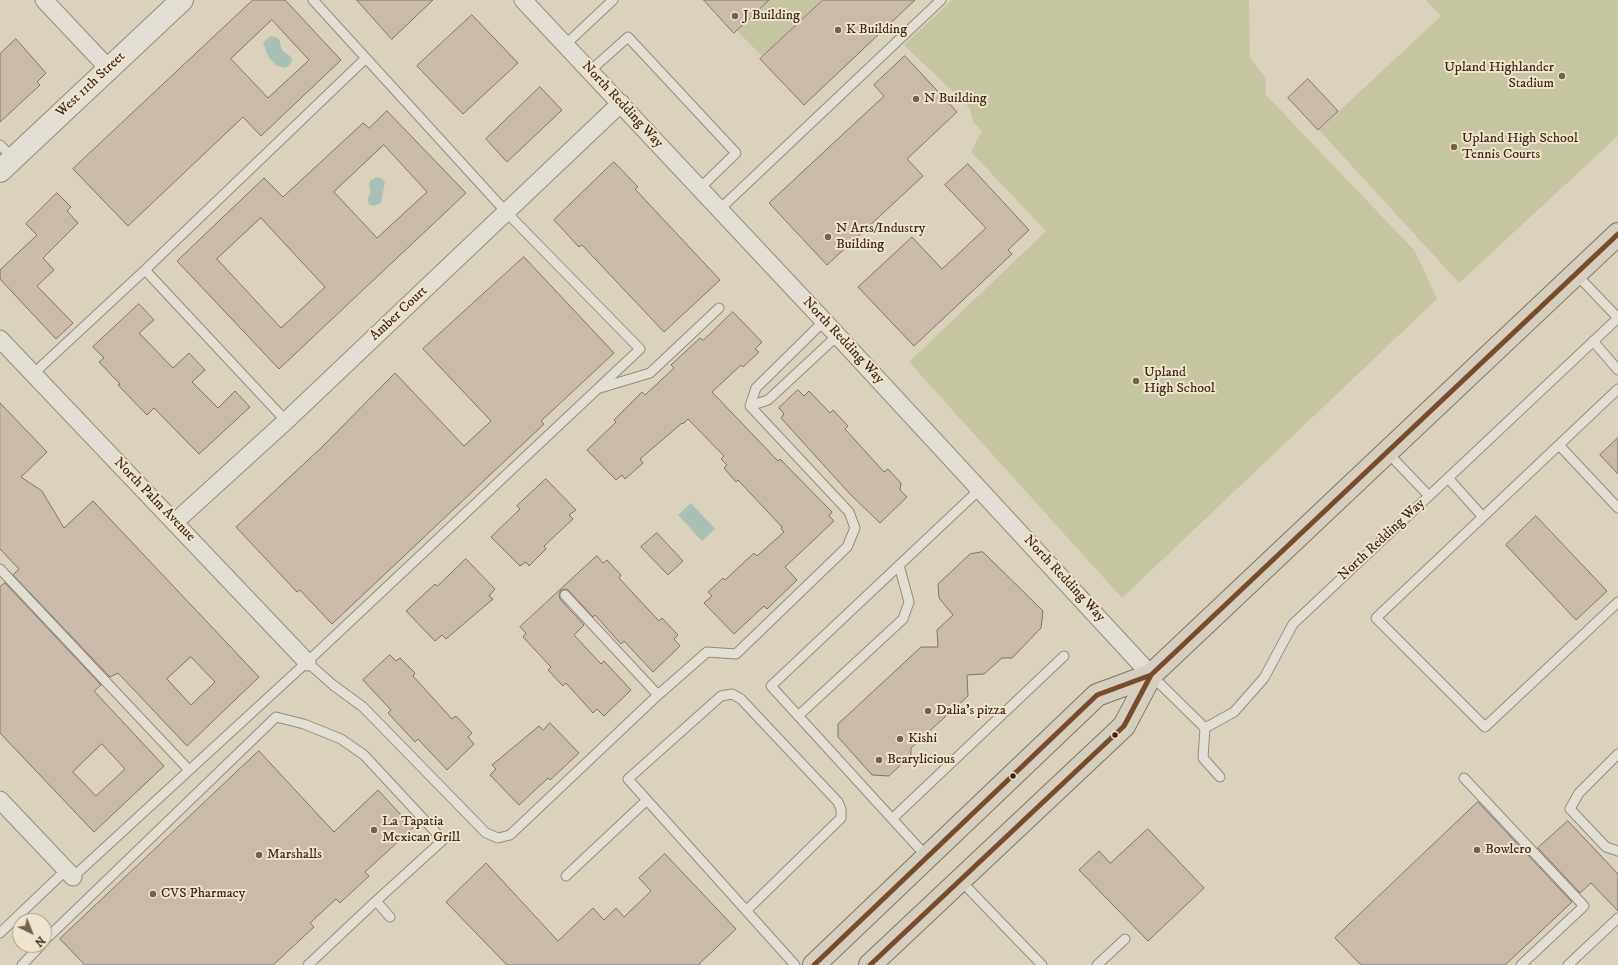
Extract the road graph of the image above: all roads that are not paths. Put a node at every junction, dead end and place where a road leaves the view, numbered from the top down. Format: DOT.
graph roads {
  1 [pos="44,0"];
  2 [pos="182,0"];
  3 [pos="313,0"];
  4 [pos="523,0"];
  5 [pos="613,0"];
  6 [pos="941,0"];
  7 [pos="565,45"];
  8 [pos="366,58"];
  9 [pos="109,69"];
  10 [pos="590,71"];
  11 [pos="621,103"];
  12 [pos="4,158"];
  13 [pos="700,188"];
  14 [pos="720,209"];
  15 [pos="507,213"];
  16 [pos="1618,234"];
  17 [pos="145,270"];
  18 [pos="1576,274"];
  19 [pos="719,308"];
  20 [pos="1618,318"];
  21 [pos="824,321"];
  22 [pos="838,335"];
  23 [pos="0,339"];
  24 [pos="1593,342"];
  25 [pos="1618,370"];
  26 [pos="33,374"];
  27 [pos="598,388"];
  28 [pos="1618,389"];
  29 [pos="750,406"];
  30 [pos="286,421"];
  31 [pos="1559,445"];
  32 [pos="1387,452"];
  33 [pos="1448,478"];
  34 [pos="980,489"];
  35 [pos="1429,496"];
  36 [pos="1618,508"];
  37 [pos="1483,517"];
  38 [pos="175,522"];
  39 [pos="899,565"];
  40 [pos="0,569"];
  41 [pos="565,595"];
  42 [pos="1618,602"];
  43 [pos="1064,656"];
  44 [pos="307,662"];
  45 [pos="1151,675"];
  46 [pos="658,695"];
  47 [pos="798,716"];
  48 [pos="1205,728"];
  49 [pos="1618,754"];
  50 [pos="189,770"];
  51 [pos="1220,777"];
  52 [pos="1464,778"];
  53 [pos="0,800"];
  54 [pos="647,800"];
  55 [pos="893,818"];
  56 [pos="1618,851"];
  57 [pos="927,857"];
  58 [pos="70,874"];
  59 [pos="566,876"];
  60 [pos="960,880"];
  61 [pos="376,901"];
  62 [pos="746,910"];
  63 [pos="390,917"];
  64 [pos="1618,918"];
  65 [pos="0,933"];
  66 [pos="52,933"];
  67 [pos="1125,939"];
  68 [pos="33,953"];
  69 [pos="22,965"];
  70 [pos="308,965"];
  71 [pos="795,965"];
  72 [pos="814,965"];
  73 [pos="870,965"];
  74 [pos="1042,965"];
  75 [pos="1097,965"];
  76 [pos="1521,965"];
  77 [pos="1568,965"];
  1 -- 9 [label="street"];
  2 -- 9 [label="street, West 11th Street"];
  3 -- 8 [label="lane"];
  4 -- 7 [label="street, North Redding Way"];
  5 -- 7 [label="lane"];
  6 -- 14 [label="lane"];
  7 -- 10 [label="street, North Redding Way"];
  8 -- 15 [label="lane"];
  8 -- 17 [label="lane"];
  9 -- 12 [label="street, West 11th Street"];
  10 -- 11 [label="street, North Redding Way"];
  10 -- 13 [label="lane"];
  11 -- 13 [label="street, North Redding Way"];
  11 -- 15 [label="street, Amber Court"];
  13 -- 14 [label="street, North Redding Way"];
  14 -- 21 [label="street, North Redding Way"];
  15 -- 27 [label="lane"];
  15 -- 30 [label="street, Amber Court"];
  16 -- 18 [label="main road"];
  17 -- 26 [label="lane"];
  17 -- 30 [label="lane"];
  18 -- 20 [label="lane"];
  18 -- 32 [label="main road"];
  19 -- 27 [label="lane"];
  20 -- 24 [label="lane, North Redding Way"];
  21 -- 22 [label="street, North Redding Way"];
  21 -- 29 [label="lane"];
  22 -- 29 [label="lane"];
  22 -- 34 [label="street, North Redding Way"];
  23 -- 26 [label="street, North Palm Avenue"];
  24 -- 25 [label="lane"];
  24 -- 33 [label="lane, North Redding Way"];
  26 -- 38 [label="street, North Palm Avenue"];
  27 -- 44 [label="lane"];
  28 -- 31 [label="lane"];
  29 -- 46 [label="lane"];
  30 -- 38 [label="street, Amber Court"];
  31 -- 36 [label="lane"];
  31 -- 37 [label="lane"];
  32 -- 35 [label="lane"];
  32 -- 45 [label="main road"];
  33 -- 35 [label="lane, North Redding Way"];
  33 -- 37 [label="lane"];
  34 -- 39 [label="lane"];
  34 -- 45 [label="street, North Redding Way"];
  35 -- 48 [label="lane, North Redding Way"];
  37 -- 42 [label="lane"];
  38 -- 44 [label="street, North Palm Avenue"];
  39 -- 47 [label="lane"];
  39 -- 47 [label="lane"];
  40 -- 50 [label="lane"];
  41 -- 46 [label="lane"];
  43 -- 55 [label="lane"];
  44 -- 46 [label="lane"];
  44 -- 50 [label="lane"];
  45 -- 48 [label="lane, North Redding Way"];
  45 -- 57 [label="main road"];
  45 -- 60 [label="main road"];
  47 -- 55 [label="lane"];
  48 -- 51 [label="lane"];
  49 -- 56 [label="lane"];
  50 -- 58 [label="lane"];
  52 -- 76 [label="lane"];
  53 -- 58 [label="street"];
  54 -- 59 [label="lane"];
  54 -- 62 [label="lane"];
  54 -- 62 [label="lane"];
  55 -- 57 [label="lane"];
  57 -- 72 [label="main road"];
  58 -- 65 [label="lane"];
  60 -- 73 [label="main road"];
  60 -- 74 [label="lane"];
  61 -- 63 [label="lane"];
  61 -- 66 [label="lane"];
  61 -- 70 [label="lane"];
  62 -- 71 [label="lane"];
  64 -- 77 [label="lane"];
  67 -- 75 [label="lane"];
  68 -- 69 [label="lane"];
}
